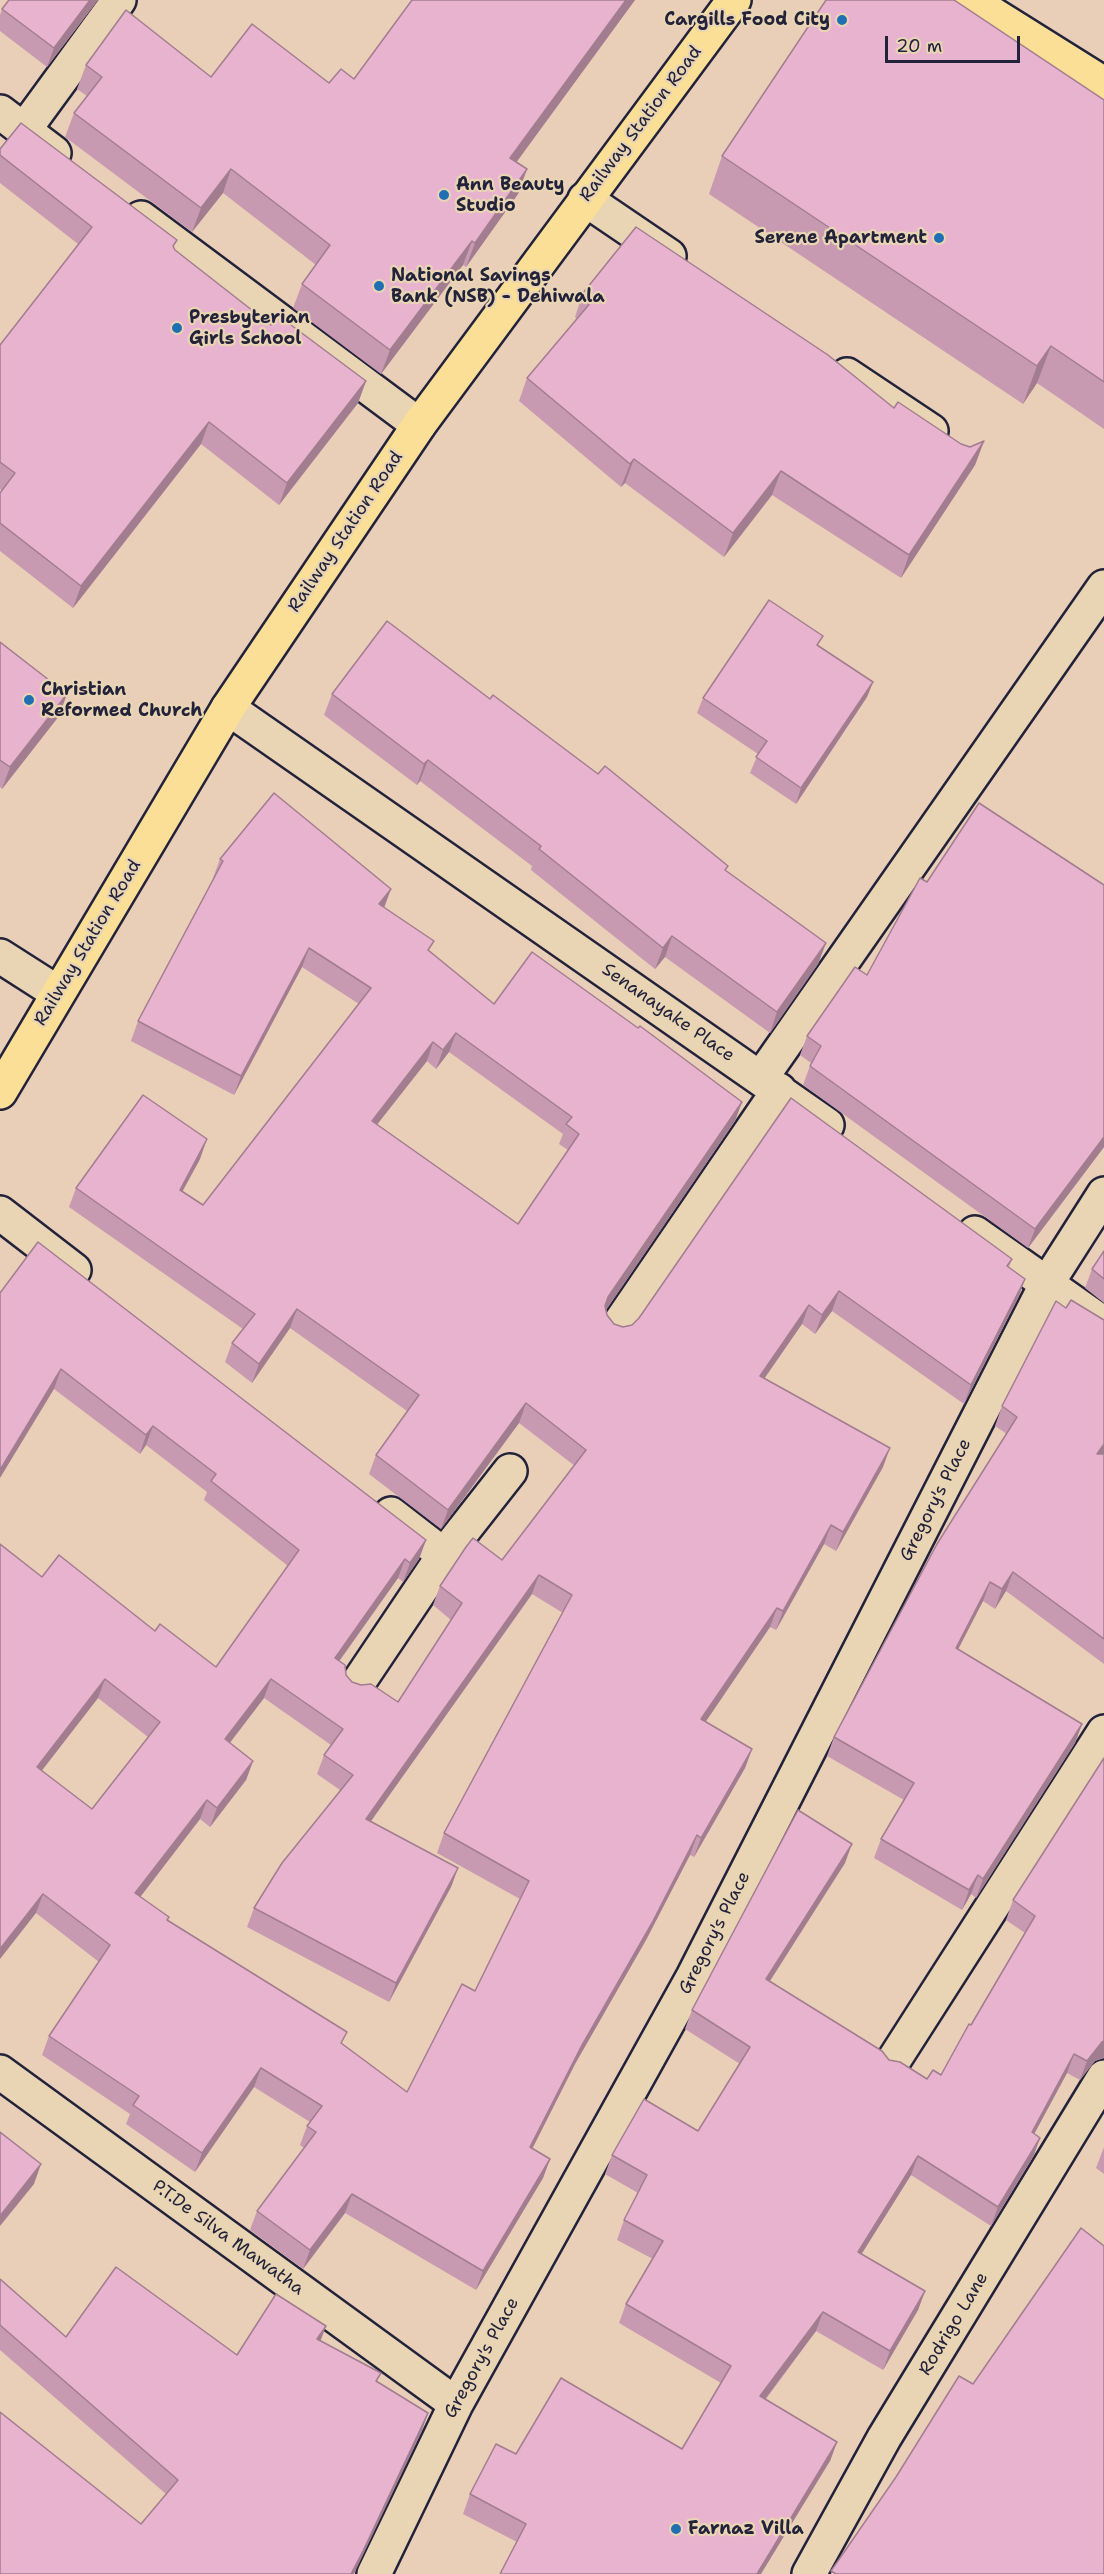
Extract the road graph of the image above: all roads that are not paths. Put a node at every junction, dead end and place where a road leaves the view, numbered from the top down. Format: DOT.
graph roads {
  1 [pos="119,0"];
  2 [pos="734,0"];
  3 [pos="970,0"];
  4 [pos="1104,84"];
  5 [pos="12,121"];
  6 [pos="81,172"];
  7 [pos="585,199"];
  8 [pos="118,200"];
  9 [pos="694,272"];
  10 [pos="823,359"];
  11 [pos="418,425"];
  12 [pos="952,445"];
  13 [pos="1104,587"];
  14 [pos="228,708"];
  15 [pos="0,956"];
  16 [pos="58,993"];
  17 [pos="770,1084"];
  18 [pos="0,1092"];
  19 [pos="855,1146"];
  20 [pos="1104,1194"];
  21 [pos="0,1214"];
  22 [pos="950,1215"];
  23 [pos="1046,1285"];
  24 [pos="94,1286"];
  25 [pos="1104,1324"];
  26 [pos="617,1327"];
  27 [pos="510,1471"];
  28 [pos="369,1497"];
  29 [pos="444,1555"];
  30 [pos="356,1686"];
  31 [pos="1104,1732"];
  32 [pos="892,2063"];
  33 [pos="0,2072"];
  34 [pos="1104,2077"];
  35 [pos="456,2404"];
  36 [pos="374,2574"];
  37 [pos="809,2574"];
  1 -- 5 [label="street"];
  2 -- 7 [label="main road, Railway Station Road"];
  3 -- 4 [label="main road"];
  5 -- 6 [label="street"];
  7 -- 9 [label="street"];
  7 -- 11 [label="main road, Railway Station Road"];
  8 -- 11 [label="street"];
  10 -- 12 [label="street"];
  11 -- 14 [label="main road, Railway Station Road"];
  13 -- 17 [label="street"];
  14 -- 16 [label="main road, Railway Station Road"];
  14 -- 17 [label="street, Senanayake Place"];
  15 -- 16 [label="street"];
  16 -- 18 [label="main road, Railway Station Road"];
  17 -- 19 [label="street, Senanayake Place"];
  17 -- 26 [label="street"];
  20 -- 23 [label="street, Gregory's Place"];
  21 -- 24 [label="street"];
  22 -- 23 [label="street"];
  23 -- 25 [label="street"];
  23 -- 35 [label="street, Gregory's Place"];
  27 -- 29 [label="street"];
  28 -- 29 [label="street"];
  29 -- 30 [label="street"];
  31 -- 32 [label="street"];
  33 -- 35 [label="street, P.T.De Silva Mawatha"];
  34 -- 37 [label="street, Rodrigo Lane"];
  35 -- 36 [label="street, Gregory's Place"];
}
